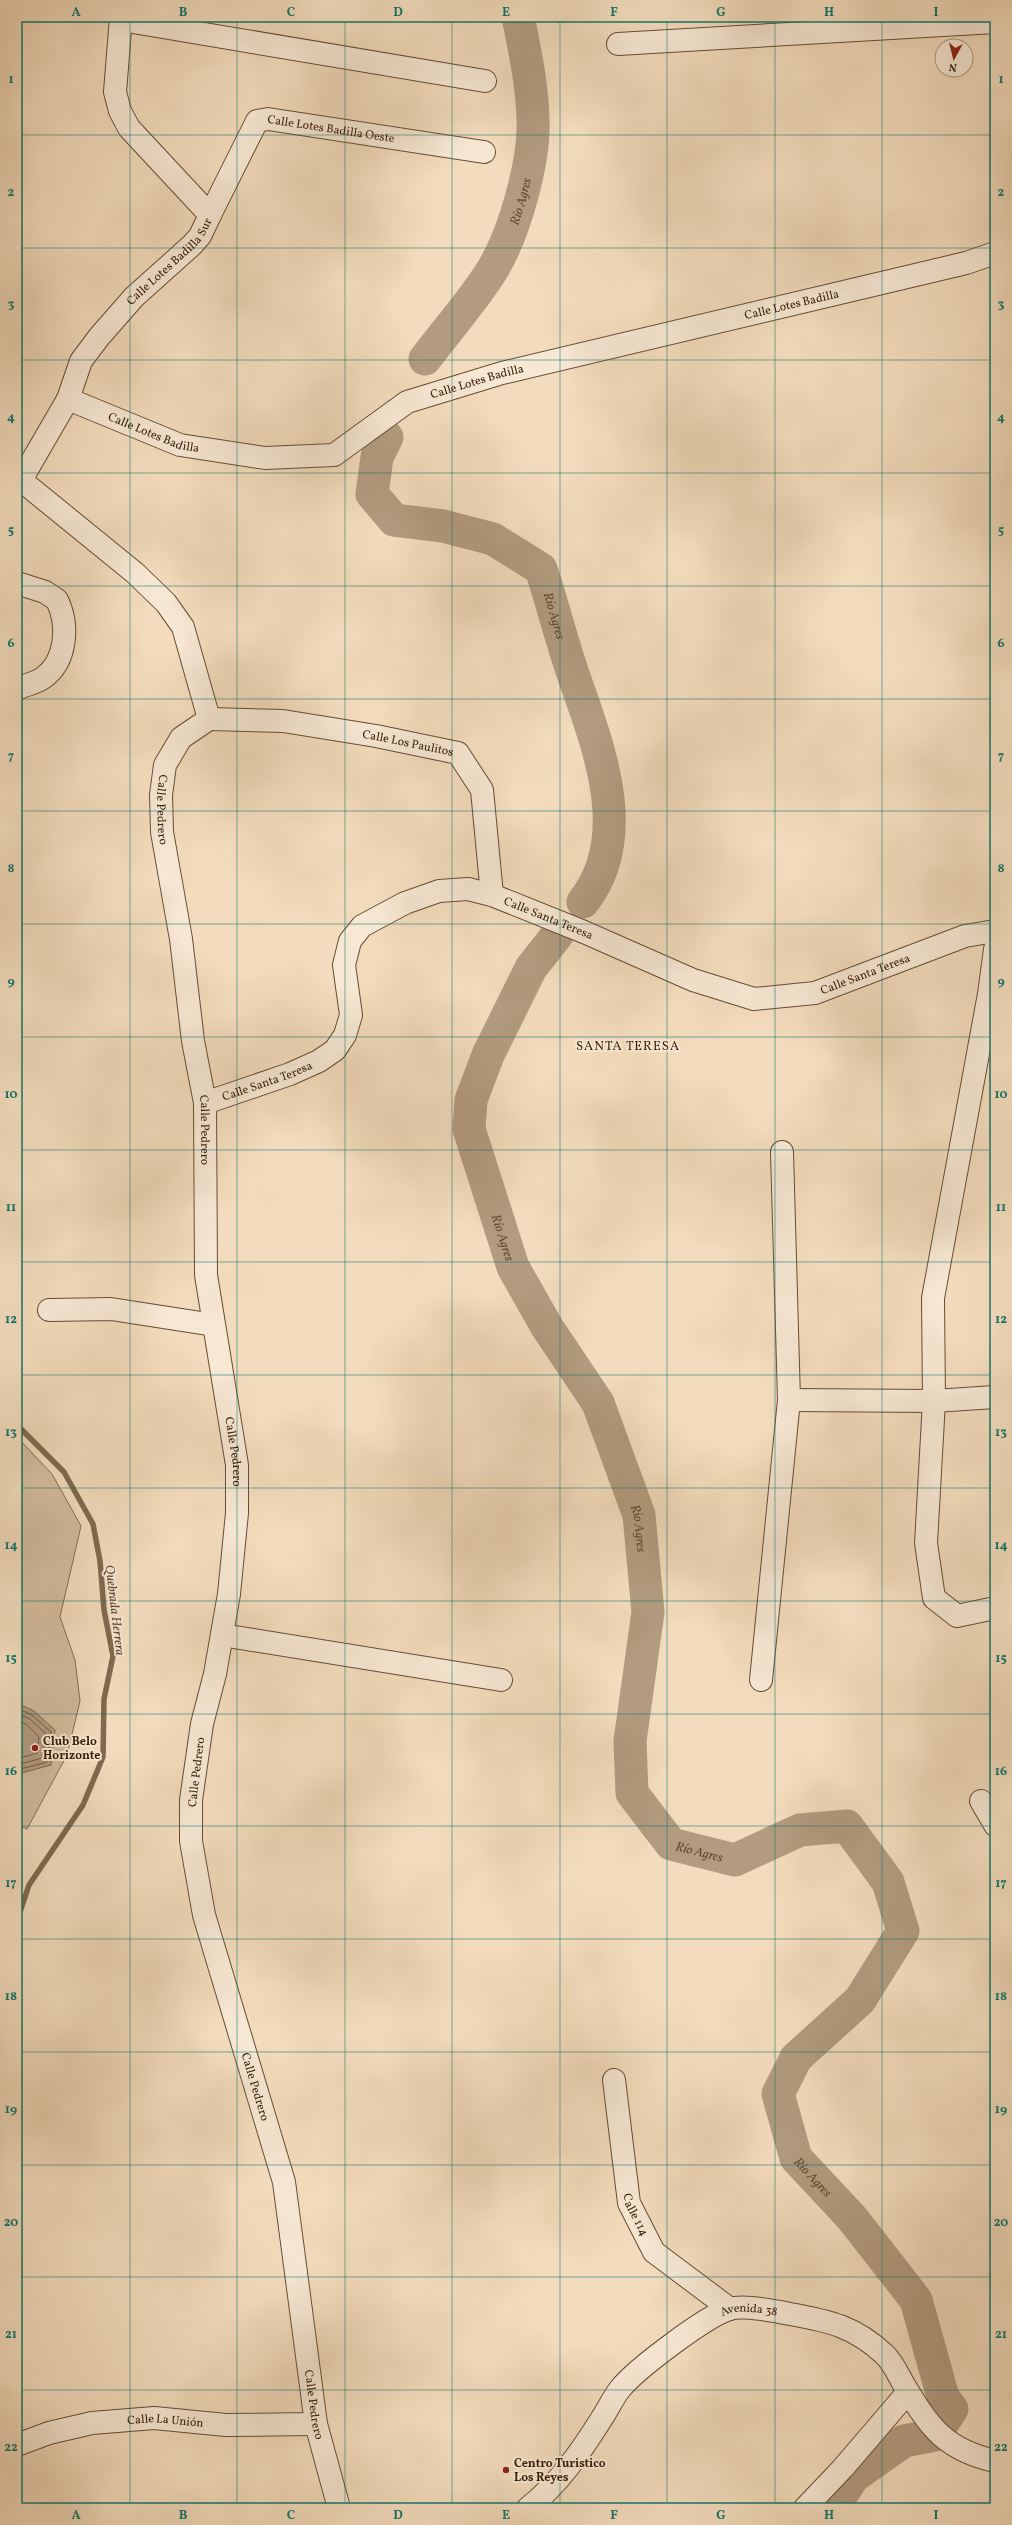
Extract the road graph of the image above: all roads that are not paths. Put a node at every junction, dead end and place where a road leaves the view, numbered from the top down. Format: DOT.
graph roads {
  1 [pos="121,18"];
  2 [pos="995,22"];
  3 [pos="618,44"];
  4 [pos="485,81"];
  5 [pos="484,152"];
  6 [pos="210,215"];
  7 [pos="995,253"];
  8 [pos="68,399"];
  9 [pos="19,479"];
  10 [pos="17,583"];
  11 [pos="17,689"];
  12 [pos="209,719"];
  13 [pos="492,895"];
  14 [pos="995,931"];
  15 [pos="995,948"];
  16 [pos="205,1103"];
  17 [pos="782,1152"];
  18 [pos="48,1310"];
  19 [pos="214,1325"];
  20 [pos="995,1397"];
  21 [pos="789,1400"];
  22 [pos="934,1401"];
  23 [pos="995,1608"];
  24 [pos="222,1635"];
  25 [pos="501,1680"];
  26 [pos="762,1680"];
  27 [pos="981,1801"];
  28 [pos="995,1825"];
  29 [pos="614,2080"];
  30 [pos="730,2309"];
  31 [pos="908,2392"];
  32 [pos="316,2424"];
  33 [pos="17,2445"];
  34 [pos="995,2461"];
  35 [pos="339,2508"];
  36 [pos="528,2508"];
  37 [pos="805,2508"];
  1 -- 4 [label="street"];
  1 -- 6 [label="street, Calle Lotes Badilla Sur"];
  2 -- 3 [label="street"];
  5 -- 6 [label="street, Calle Lotes Badilla Oeste"];
  6 -- 8 [label="street, Calle Lotes Badilla Sur"];
  7 -- 8 [label="street, Calle Lotes Badilla"];
  8 -- 9 [label="street"];
  9 -- 12 [label="street"];
  10 -- 11 [label="street"];
  12 -- 13 [label="street, Calle Los Paulitos"];
  12 -- 16 [label="street, Calle Pedrero"];
  13 -- 14 [label="street, Calle Santa Teresa"];
  13 -- 16 [label="street, Calle Santa Teresa"];
  15 -- 22 [label="street"];
  16 -- 19 [label="street, Calle Pedrero"];
  17 -- 21 [label="street"];
  18 -- 19 [label="street"];
  19 -- 24 [label="street, Calle Pedrero"];
  20 -- 22 [label="street"];
  21 -- 22 [label="street"];
  21 -- 26 [label="street"];
  22 -- 23 [label="street"];
  24 -- 25 [label="street"];
  24 -- 32 [label="street, Calle Pedrero"];
  27 -- 28 [label="street"];
  29 -- 30 [label="street, Calle 114"];
  30 -- 31 [label="street, Avenida 38"];
  30 -- 36 [label="street, Avenida 38"];
  31 -- 34 [label="street, Avenida 38"];
  31 -- 37 [label="street"];
  32 -- 33 [label="street, Calle La Unión"];
  32 -- 35 [label="street, Calle Pedrero"];
}
